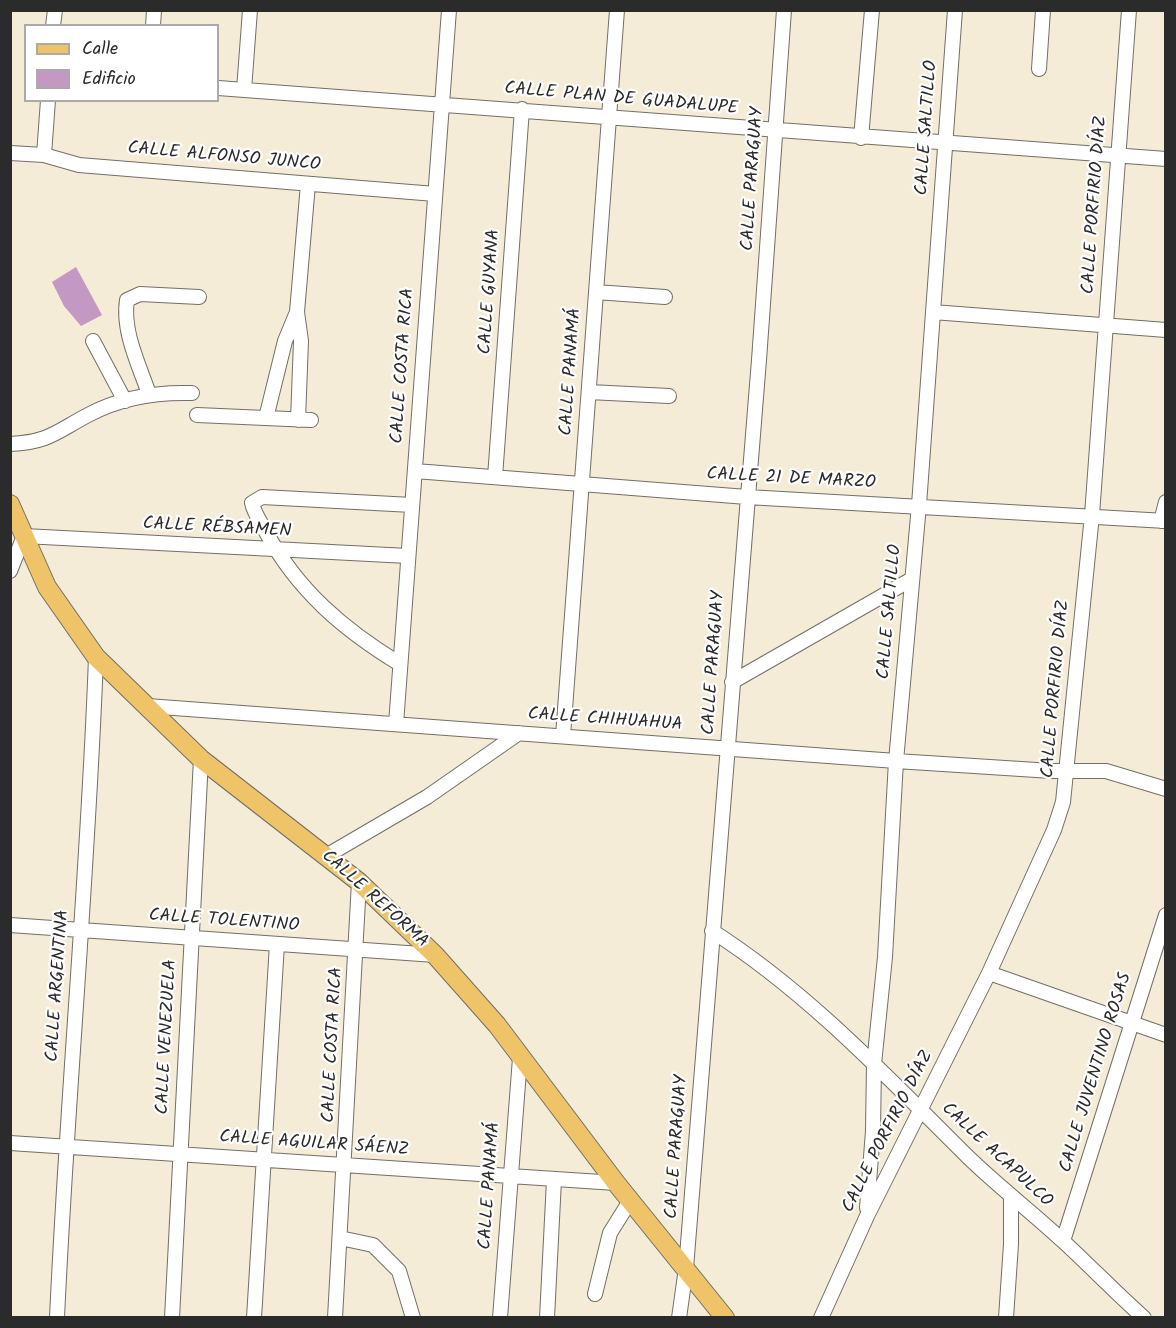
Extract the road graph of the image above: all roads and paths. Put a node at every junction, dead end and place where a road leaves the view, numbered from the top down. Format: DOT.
graph roads {
  1 [pos="250,10"];
  2 [pos="449,10"];
  3 [pos="617,10"];
  4 [pos="784,10"];
  5 [pos="872,10"];
  6 [pos="955,10"];
  7 [pos="1043,10"];
  8 [pos="1128,10"];
  9 [pos="1039,69"];
  10 [pos="219,88"];
  11 [pos="244,90"];
  12 [pos="48,102"];
  13 [pos="442,103"];
  14 [pos="522,110"];
  15 [pos="609,117"];
  16 [pos="775,132"];
  17 [pos="861,138"];
  18 [pos="945,145"];
  19 [pos="10,153"];
  20 [pos="44,155"];
  21 [pos="1117,156"];
  22 [pos="1166,159"];
  23 [pos="308,183"];
  24 [pos="435,194"];
  25 [pos="596,292"];
  26 [pos="199,297"];
  27 [pos="665,297"];
  28 [pos="297,312"];
  29 [pos="933,312"];
  30 [pos="1106,324"];
  31 [pos="1166,330"];
  32 [pos="93,341"];
  33 [pos="589,392"];
  34 [pos="192,393"];
  35 [pos="149,394"];
  36 [pos="669,396"];
  37 [pos="125,400"];
  38 [pos="197,415"];
  39 [pos="266,418"];
  40 [pos="10,444"];
  41 [pos="415,471"];
  42 [pos="495,477"];
  43 [pos="582,484"];
  44 [pos="747,497"];
  45 [pos="1166,502"];
  46 [pos="10,504"];
  47 [pos="412,504"];
  48 [pos="919,505"];
  49 [pos="1092,515"];
  50 [pos="1163,521"];
  51 [pos="24,536"];
  52 [pos="276,551"];
  53 [pos="408,556"];
  54 [pos="10,571"];
  55 [pos="912,579"];
  56 [pos="96,657"];
  57 [pos="400,664"];
  58 [pos="732,682"];
  59 [pos="147,706"];
  60 [pos="396,724"];
  61 [pos="519,733"];
  62 [pos="563,736"];
  63 [pos="727,749"];
  64 [pos="201,759"];
  65 [pos="896,761"];
  66 [pos="1068,772"];
  67 [pos="1166,789"];
  68 [pos="326,856"];
  69 [pos="359,882"];
  70 [pos="1166,915"];
  71 [pos="10,925"];
  72 [pos="81,930"];
  73 [pos="712,932"];
  74 [pos="192,939"];
  75 [pos="278,944"];
  76 [pos="358,949"];
  77 [pos="435,955"];
  78 [pos="989,973"];
  79 [pos="1132,1023"];
  80 [pos="1166,1035"];
  81 [pos="520,1058"];
  82 [pos="874,1064"];
  83 [pos="920,1109"];
  84 [pos="10,1143"];
  85 [pos="67,1147"];
  86 [pos="179,1153"];
  87 [pos="264,1160"];
  88 [pos="344,1165"];
  89 [pos="510,1176"];
  90 [pos="554,1179"];
  91 [pos="616,1184"];
  92 [pos="1011,1197"];
  93 [pos="630,1201"];
  94 [pos="867,1216"];
  95 [pos="340,1238"];
  96 [pos="1064,1241"];
  97 [pos="686,1268"];
  98 [pos="595,1294"];
  99 [pos="57,1317"];
  100 [pos="172,1317"];
  101 [pos="254,1317"];
  102 [pos="335,1317"];
  103 [pos="413,1317"];
  104 [pos="500,1317"];
  105 [pos="547,1317"];
  106 [pos="679,1317"];
  107 [pos="725,1317"];
  108 [pos="821,1317"];
  109 [pos="1006,1317"];
  110 [pos="1144,1317"];
  1 -- 11 [label="street"];
  2 -- 13 [label="street, CALLE COSTA RICA"];
  3 -- 15 [label="street, CALLE PANAMÁ"];
  4 -- 16 [label="street, CALLE PARAGUAY"];
  5 -- 17 [label="street"];
  6 -- 18 [label="street, CALLE SALTILLO"];
  7 -- 9 [label="street"];
  8 -- 21 [label="street, CALLE PORFIRIO DÍAZ"];
  10 -- 11 [label="street, CALLE PLAN DE GUADALUPE"];
  11 -- 13 [label="street, CALLE PLAN DE GUADALUPE"];
  12 -- 20 [label="street"];
  13 -- 14 [label="street, CALLE PLAN DE GUADALUPE"];
  13 -- 24 [label="street, CALLE COSTA RICA"];
  14 -- 15 [label="street, CALLE PLAN DE GUADALUPE"];
  14 -- 42 [label="street, CALLE GUYANA"];
  15 -- 16 [label="street, CALLE PLAN DE GUADALUPE"];
  15 -- 25 [label="street, CALLE PANAMÁ"];
  16 -- 17 [label="street, CALLE PLAN DE GUADALUPE"];
  16 -- 44 [label="street, CALLE PARAGUAY"];
  17 -- 18 [label="street, CALLE PLAN DE GUADALUPE"];
  18 -- 21 [label="street, CALLE PLAN DE GUADALUPE"];
  18 -- 29 [label="street, CALLE SALTILLO"];
  19 -- 20 [label="street, CALLE ALFONSO JUNCO"];
  20 -- 23 [label="street, CALLE ALFONSO JUNCO"];
  21 -- 22 [label="street, CALLE PLAN DE GUADALUPE"];
  21 -- 30 [label="street, CALLE PORFIRIO DÍAZ"];
  23 -- 24 [label="street, CALLE ALFONSO JUNCO"];
  23 -- 28 [label="street"];
  24 -- 41 [label="street, CALLE COSTA RICA"];
  25 -- 27 [label="street"];
  25 -- 33 [label="street, CALLE PANAMÁ"];
  26 -- 35 [label="street"];
  28 -- 39 [label="street"];
  28 -- 39 [label="street"];
  29 -- 30 [label="street"];
  29 -- 48 [label="street, CALLE SALTILLO"];
  30 -- 31 [label="street"];
  30 -- 49 [label="street, CALLE PORFIRIO DÍAZ"];
  32 -- 37 [label="street"];
  33 -- 36 [label="street"];
  33 -- 43 [label="street, CALLE PANAMÁ"];
  34 -- 35 [label="street"];
  35 -- 37 [label="street"];
  37 -- 40 [label="street"];
  38 -- 39 [label="street"];
  41 -- 42 [label="street, CALLE 21 DE MARZO"];
  41 -- 47 [label="street, CALLE COSTA RICA"];
  42 -- 43 [label="street, CALLE 21 DE MARZO"];
  43 -- 44 [label="street, CALLE 21 DE MARZO"];
  43 -- 62 [label="street, CALLE PANAMÁ"];
  44 -- 48 [label="street, CALLE 21 DE MARZO"];
  44 -- 58 [label="street, CALLE PARAGUAY"];
  45 -- 50 [label="street"];
  46 -- 51 [label="main road, CALLE REFORMA"];
  47 -- 52 [label="street"];
  47 -- 53 [label="street, CALLE COSTA RICA"];
  48 -- 49 [label="street, CALLE 21 DE MARZO"];
  48 -- 55 [label="street, CALLE SALTILLO"];
  49 -- 50 [label="street, CALLE 21 DE MARZO"];
  49 -- 66 [label="street, CALLE PORFIRIO DÍAZ"];
  51 -- 52 [label="street, CALLE RÉBSAMEN"];
  51 -- 54 [label="street"];
  51 -- 56 [label="main road, CALLE REFORMA"];
  52 -- 53 [label="street, CALLE RÉBSAMEN"];
  52 -- 57 [label="street"];
  53 -- 57 [label="street, CALLE COSTA RICA"];
  55 -- 58 [label="street"];
  55 -- 65 [label="street, CALLE SALTILLO"];
  56 -- 59 [label="main road, CALLE REFORMA"];
  56 -- 72 [label="street, CALLE ARGENTINA"];
  57 -- 60 [label="street, CALLE COSTA RICA"];
  58 -- 63 [label="street, CALLE PARAGUAY"];
  59 -- 60 [label="street, CALLE CHIHUAHUA"];
  59 -- 64 [label="main road, CALLE REFORMA"];
  60 -- 61 [label="street, CALLE CHIHUAHUA"];
  61 -- 62 [label="street, CALLE CHIHUAHUA"];
  61 -- 68 [label="street"];
  62 -- 63 [label="street, CALLE CHIHUAHUA"];
  63 -- 65 [label="street, CALLE CHIHUAHUA"];
  63 -- 73 [label="street, CALLE PARAGUAY"];
  64 -- 68 [label="main road, CALLE REFORMA"];
  64 -- 74 [label="street, CALLE VENEZUELA"];
  65 -- 66 [label="street, CALLE CHIHUAHUA"];
  65 -- 82 [label="street, CALLE SALTILLO"];
  66 -- 67 [label="street, CALLE CHIHUAHUA"];
  66 -- 78 [label="street, CALLE PORFIRIO DÍAZ"];
  68 -- 69 [label="main road, CALLE REFORMA"];
  69 -- 76 [label="street, CALLE COSTA RICA"];
  69 -- 77 [label="main road, CALLE REFORMA"];
  70 -- 79 [label="street, CALLE JUVENTINO ROSAS"];
  71 -- 72 [label="street, CALLE TOLENTINO"];
  72 -- 74 [label="street, CALLE TOLENTINO"];
  72 -- 85 [label="street, CALLE ARGENTINA"];
  73 -- 82 [label="street, CALLE ACAPULCO"];
  73 -- 97 [label="street, CALLE PARAGUAY"];
  74 -- 75 [label="street, CALLE TOLENTINO"];
  74 -- 86 [label="street, CALLE VENEZUELA"];
  75 -- 76 [label="street, CALLE TOLENTINO"];
  75 -- 87 [label="street"];
  76 -- 77 [label="street, CALLE TOLENTINO"];
  76 -- 88 [label="street, CALLE COSTA RICA"];
  77 -- 81 [label="main road, CALLE REFORMA"];
  78 -- 79 [label="street"];
  78 -- 83 [label="street, CALLE PORFIRIO DÍAZ"];
  79 -- 80 [label="street"];
  79 -- 96 [label="street, CALLE JUVENTINO ROSAS"];
  81 -- 89 [label="street, CALLE PANAMÁ"];
  81 -- 91 [label="main road, CALLE REFORMA"];
  82 -- 83 [label="street, CALLE ACAPULCO"];
  82 -- 94 [label="street, CALLE SALTILLO"];
  83 -- 92 [label="street, CALLE ACAPULCO"];
  83 -- 94 [label="street, CALLE PORFIRIO DÍAZ"];
  84 -- 85 [label="street, CALLE AGUILAR SÁENZ"];
  85 -- 86 [label="street, CALLE AGUILAR SÁENZ"];
  85 -- 99 [label="street, CALLE ARGENTINA"];
  86 -- 87 [label="street, CALLE AGUILAR SÁENZ"];
  86 -- 100 [label="street, CALLE VENEZUELA"];
  87 -- 88 [label="street, CALLE AGUILAR SÁENZ"];
  87 -- 101 [label="street"];
  88 -- 89 [label="street, CALLE AGUILAR SÁENZ"];
  88 -- 95 [label="street, CALLE COSTA RICA"];
  89 -- 90 [label="street, CALLE AGUILAR SÁENZ"];
  89 -- 104 [label="street, CALLE PANAMÁ"];
  90 -- 91 [label="street, CALLE AGUILAR SÁENZ"];
  90 -- 105 [label="street"];
  91 -- 93 [label="main road, CALLE REFORMA"];
  92 -- 96 [label="street, CALLE ACAPULCO"];
  92 -- 109 [label="street"];
  93 -- 97 [label="main road, CALLE REFORMA"];
  93 -- 98 [label="street"];
  94 -- 108 [label="street, CALLE PORFIRIO DÍAZ"];
  95 -- 102 [label="street, CALLE COSTA RICA"];
  95 -- 103 [label="street"];
  96 -- 110 [label="street, CALLE ACAPULCO"];
  97 -- 106 [label="street, CALLE PARAGUAY"];
  97 -- 107 [label="main road, CALLE REFORMA"];
}
